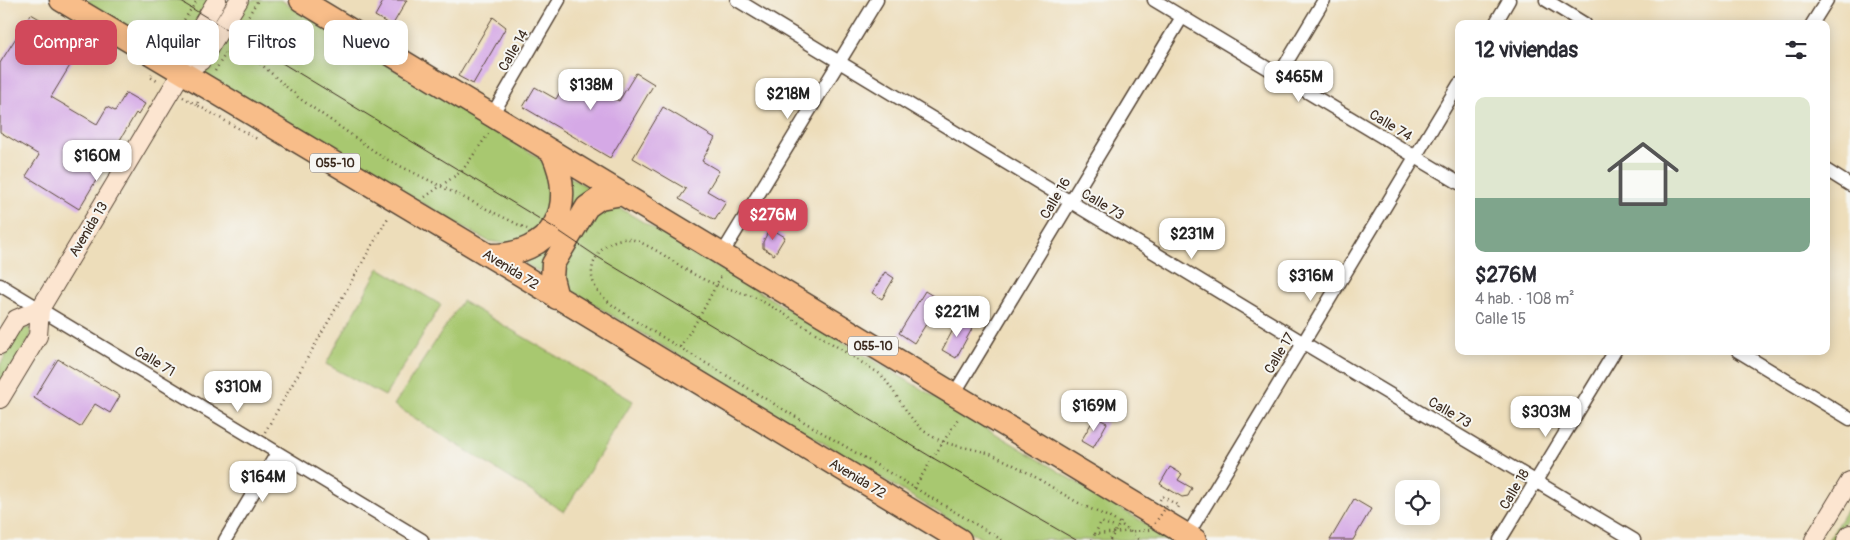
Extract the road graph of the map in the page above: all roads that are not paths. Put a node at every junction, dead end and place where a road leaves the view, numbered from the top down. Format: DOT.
graph roads {
  1 [pos="61,0"];
  2 [pos="216,0"];
  3 [pos="239,0"];
  4 [pos="301,0"];
  5 [pos="559,0"];
  6 [pos="737,0"];
  7 [pos="876,0"];
  8 [pos="1154,0"];
  9 [pos="1324,0"];
  10 [pos="1509,0"];
  11 [pos="1546,0"];
  12 [pos="1827,0"];
  13 [pos="1182,17"];
  14 [pos="1497,20"];
  15 [pos="1578,20"];
  16 [pos="1814,20"];
  17 [pos="840,62"];
  18 [pos="182,72"];
  19 [pos="1279,75"];
  20 [pos="1455,91"];
  21 [pos="495,117"];
  22 [pos="552,152"];
  23 [pos="1415,157"];
  24 [pos="1830,172"];
  25 [pos="1455,181"];
  26 [pos="1850,185"];
  27 [pos="622,194"];
  28 [pos="1070,202"];
  29 [pos="488,254"];
  30 [pos="726,257"];
  31 [pos="0,285"];
  32 [pos="557,298"];
  33 [pos="40,309"];
  34 [pos="1302,342"];
  35 [pos="0,345"];
  36 [pos="1613,355"];
  37 [pos="1745,355"];
  38 [pos="0,399"];
  39 [pos="961,399"];
  40 [pos="1850,418"];
  41 [pos="277,453"];
  42 [pos="1536,480"];
  43 [pos="1850,480"];
  44 [pos="1850,534"];
  45 [pos="1191,538"];
  46 [pos="225,540"];
  47 [pos="422,540"];
  48 [pos="960,540"];
  49 [pos="1500,540"];
  50 [pos="1634,540"];
  51 [pos="1814,540"];
  52 [pos="1846,540"];
  1 -- 18 [label="highway, Avenida 72 / 055-10"];
  2 -- 18 [label="main road, Avenida 13"];
  3 -- 18 [label="main road, Avenida 13"];
  4 -- 21 [label="highway, 055-10"];
  5 -- 21 [label="street, Calle 14"];
  6 -- 17 [label="street, Calle 73"];
  7 -- 17 [label="street"];
  8 -- 13 [label="street, Calle 74"];
  9 -- 19 [label="street"];
  10 -- 14 [label="street"];
  11 -- 15 [label="street"];
  12 -- 16 [label="street"];
  13 -- 19 [label="street, Calle 74"];
  13 -- 28 [label="street, Calle 16"];
  17 -- 28 [label="street, Calle 73"];
  17 -- 30 [label="street"];
  18 -- 29 [label="highway, Avenida 72 / 055-10"];
  18 -- 33 [label="main road, Avenida 13"];
  19 -- 23 [label="street, Calle 74"];
  20 -- 23 [label="street, Calle 17"];
  21 -- 22 [label="highway, 055-10"];
  22 -- 27 [label="highway, 055-10"];
  22 -- 29 [label="highway"];
  23 -- 25 [label="street, Calle 74"];
  23 -- 34 [label="street, Calle 17"];
  24 -- 26 [label="street"];
  27 -- 30 [label="highway, 055-10"];
  27 -- 32 [label="highway"];
  28 -- 34 [label="street, Calle 73"];
  28 -- 39 [label="street, Calle 16"];
  29 -- 32 [label="highway, Avenida 72 / 055-10"];
  30 -- 39 [label="highway, 055-10"];
  31 -- 33 [label="street, Calle 71"];
  32 -- 48 [label="highway, Avenida 72 / 055-10"];
  33 -- 35 [label="main road"];
  33 -- 38 [label="main road, Avenida 13"];
  33 -- 41 [label="street, Calle 71"];
  34 -- 42 [label="street, Calle 73"];
  34 -- 45 [label="street, Calle 17"];
  36 -- 42 [label="street, Calle 18"];
  37 -- 40 [label="street"];
  39 -- 45 [label="highway, 055-10"];
  41 -- 46 [label="street"];
  41 -- 47 [label="street, Calle 71"];
  42 -- 49 [label="street, Calle 18"];
  42 -- 50 [label="street, Calle 73"];
  43 -- 51 [label="main road"];
  44 -- 52 [label="main road"];
}
